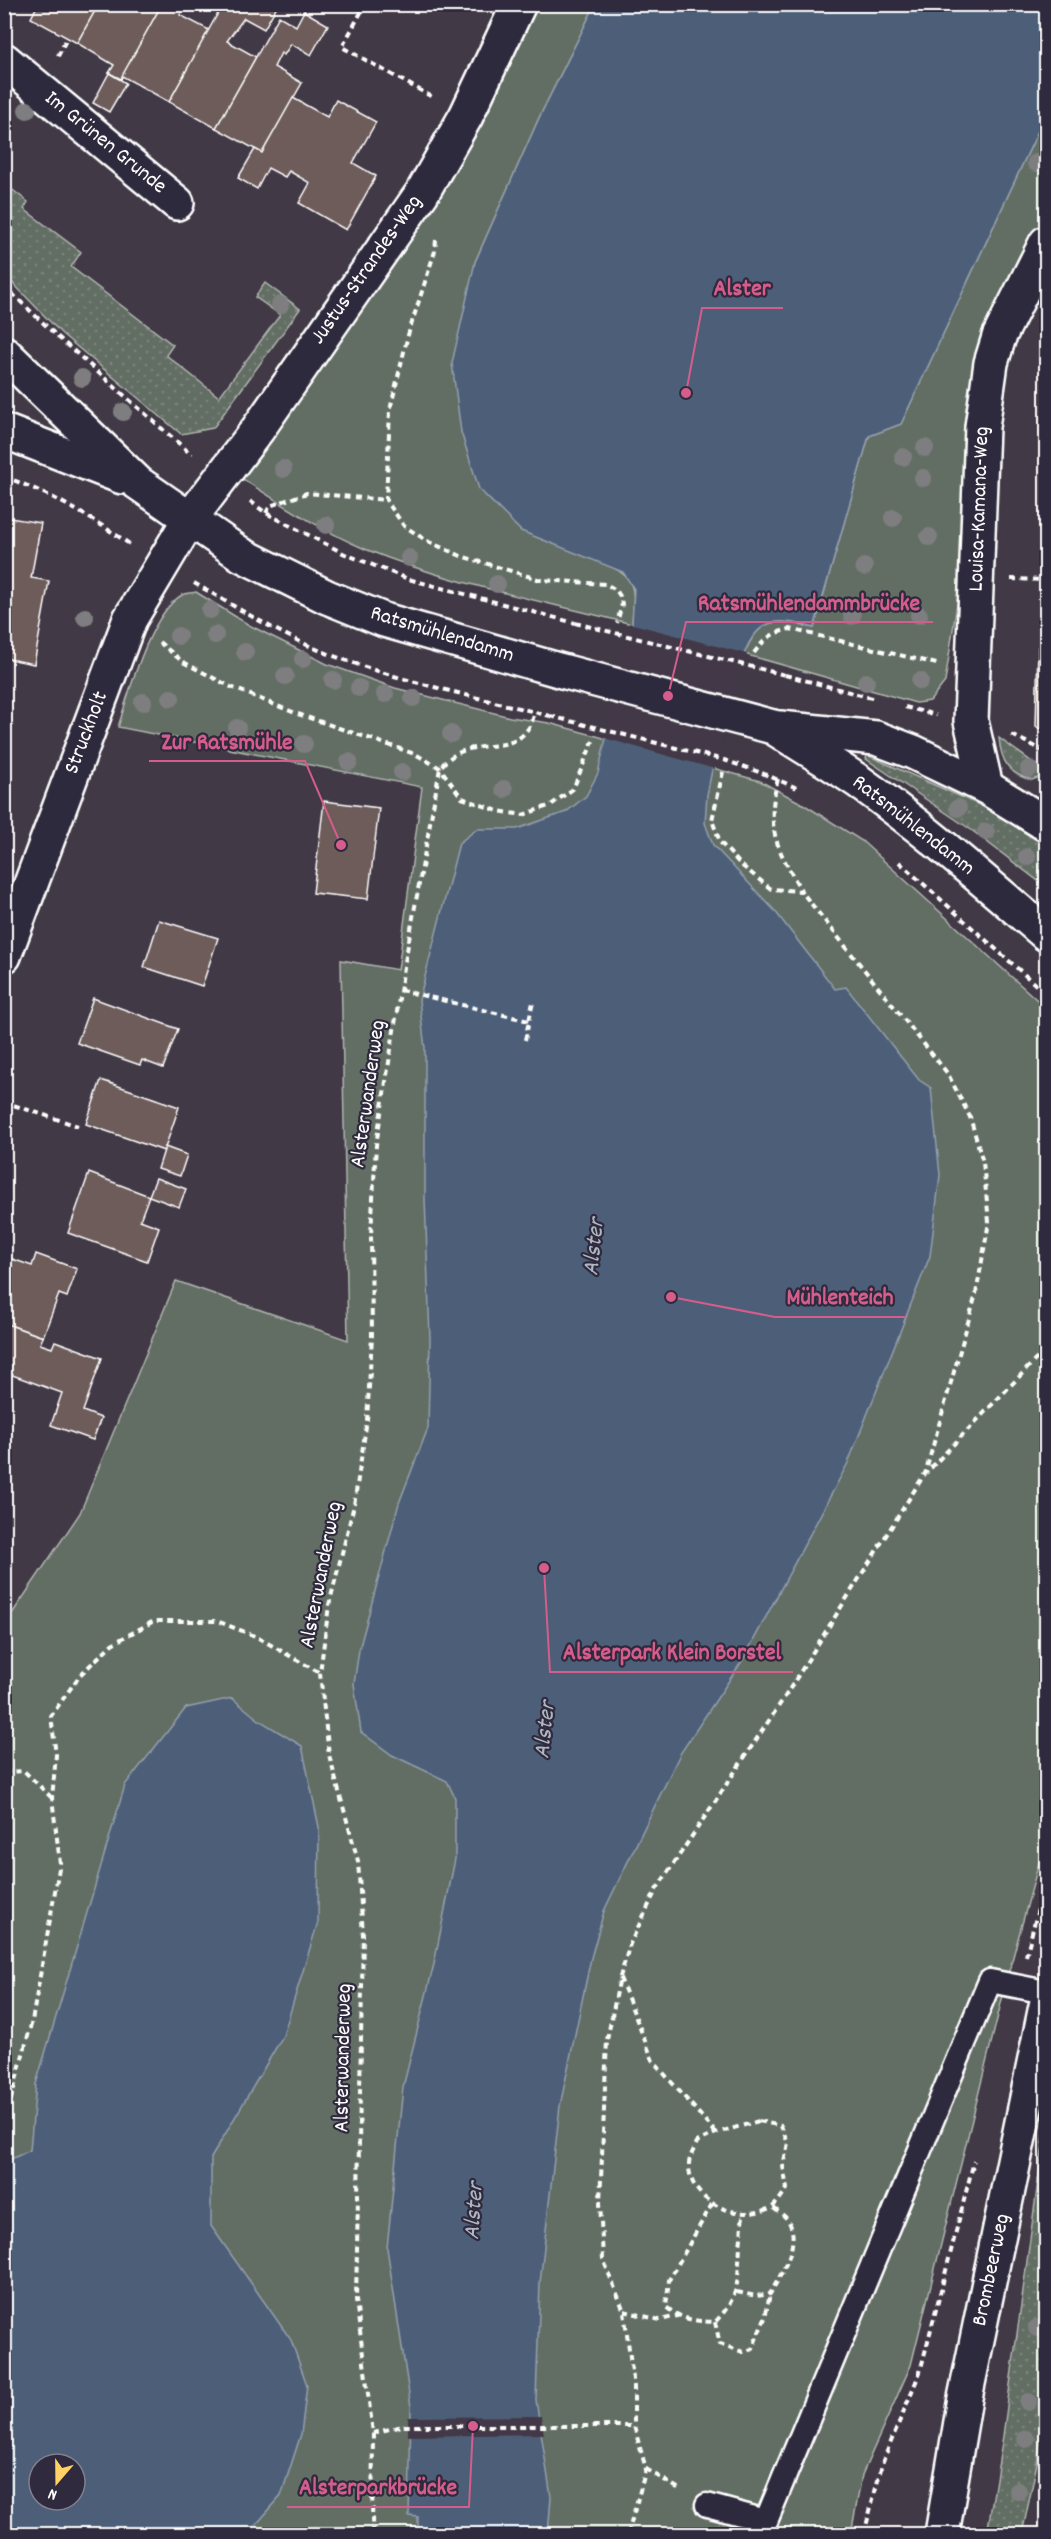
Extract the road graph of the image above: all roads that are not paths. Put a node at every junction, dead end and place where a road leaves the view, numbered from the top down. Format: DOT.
graph roads {
  1 [pos="519,4"];
  2 [pos="4,60"];
  3 [pos="177,203"];
  4 [pos="1047,243"];
  5 [pos="4,353"];
  6 [pos="4,431"];
  7 [pos="138,483"];
  8 [pos="189,520"];
  9 [pos="772,727"];
  10 [pos="986,787"];
  11 [pos="1047,824"];
  12 [pos="1047,934"];
  13 [pos="4,956"];
  14 [pos="1047,1992"];
  15 [pos="1047,2006"];
  16 [pos="707,2505"];
  17 [pos="942,2535"];
  1 -- 8 [label="main road, Justus-Strandes-Weg"];
  2 -- 3 [label="main road, Im Grünen Grunde"];
  4 -- 10 [label="main road, Louisa-Kamana-Weg"];
  5 -- 7 [label="main road, Ratsmühlendamm"];
  6 -- 7 [label="main road, Ratsmühlendamm"];
  7 -- 8 [label="main road, Ratsmühlendamm"];
  8 -- 9 [label="main road, Ratsmühlendamm, bridge"];
  8 -- 13 [label="main road, Struckholt"];
  9 -- 10 [label="main road, Ratsmühlendamm"];
  9 -- 12 [label="main road, Ratsmühlendamm"];
  10 -- 11 [label="main road, Ratsmühlendamm"];
  14 -- 16 [label="lane"];
  15 -- 17 [label="main road, Brombeerweg"];
}
